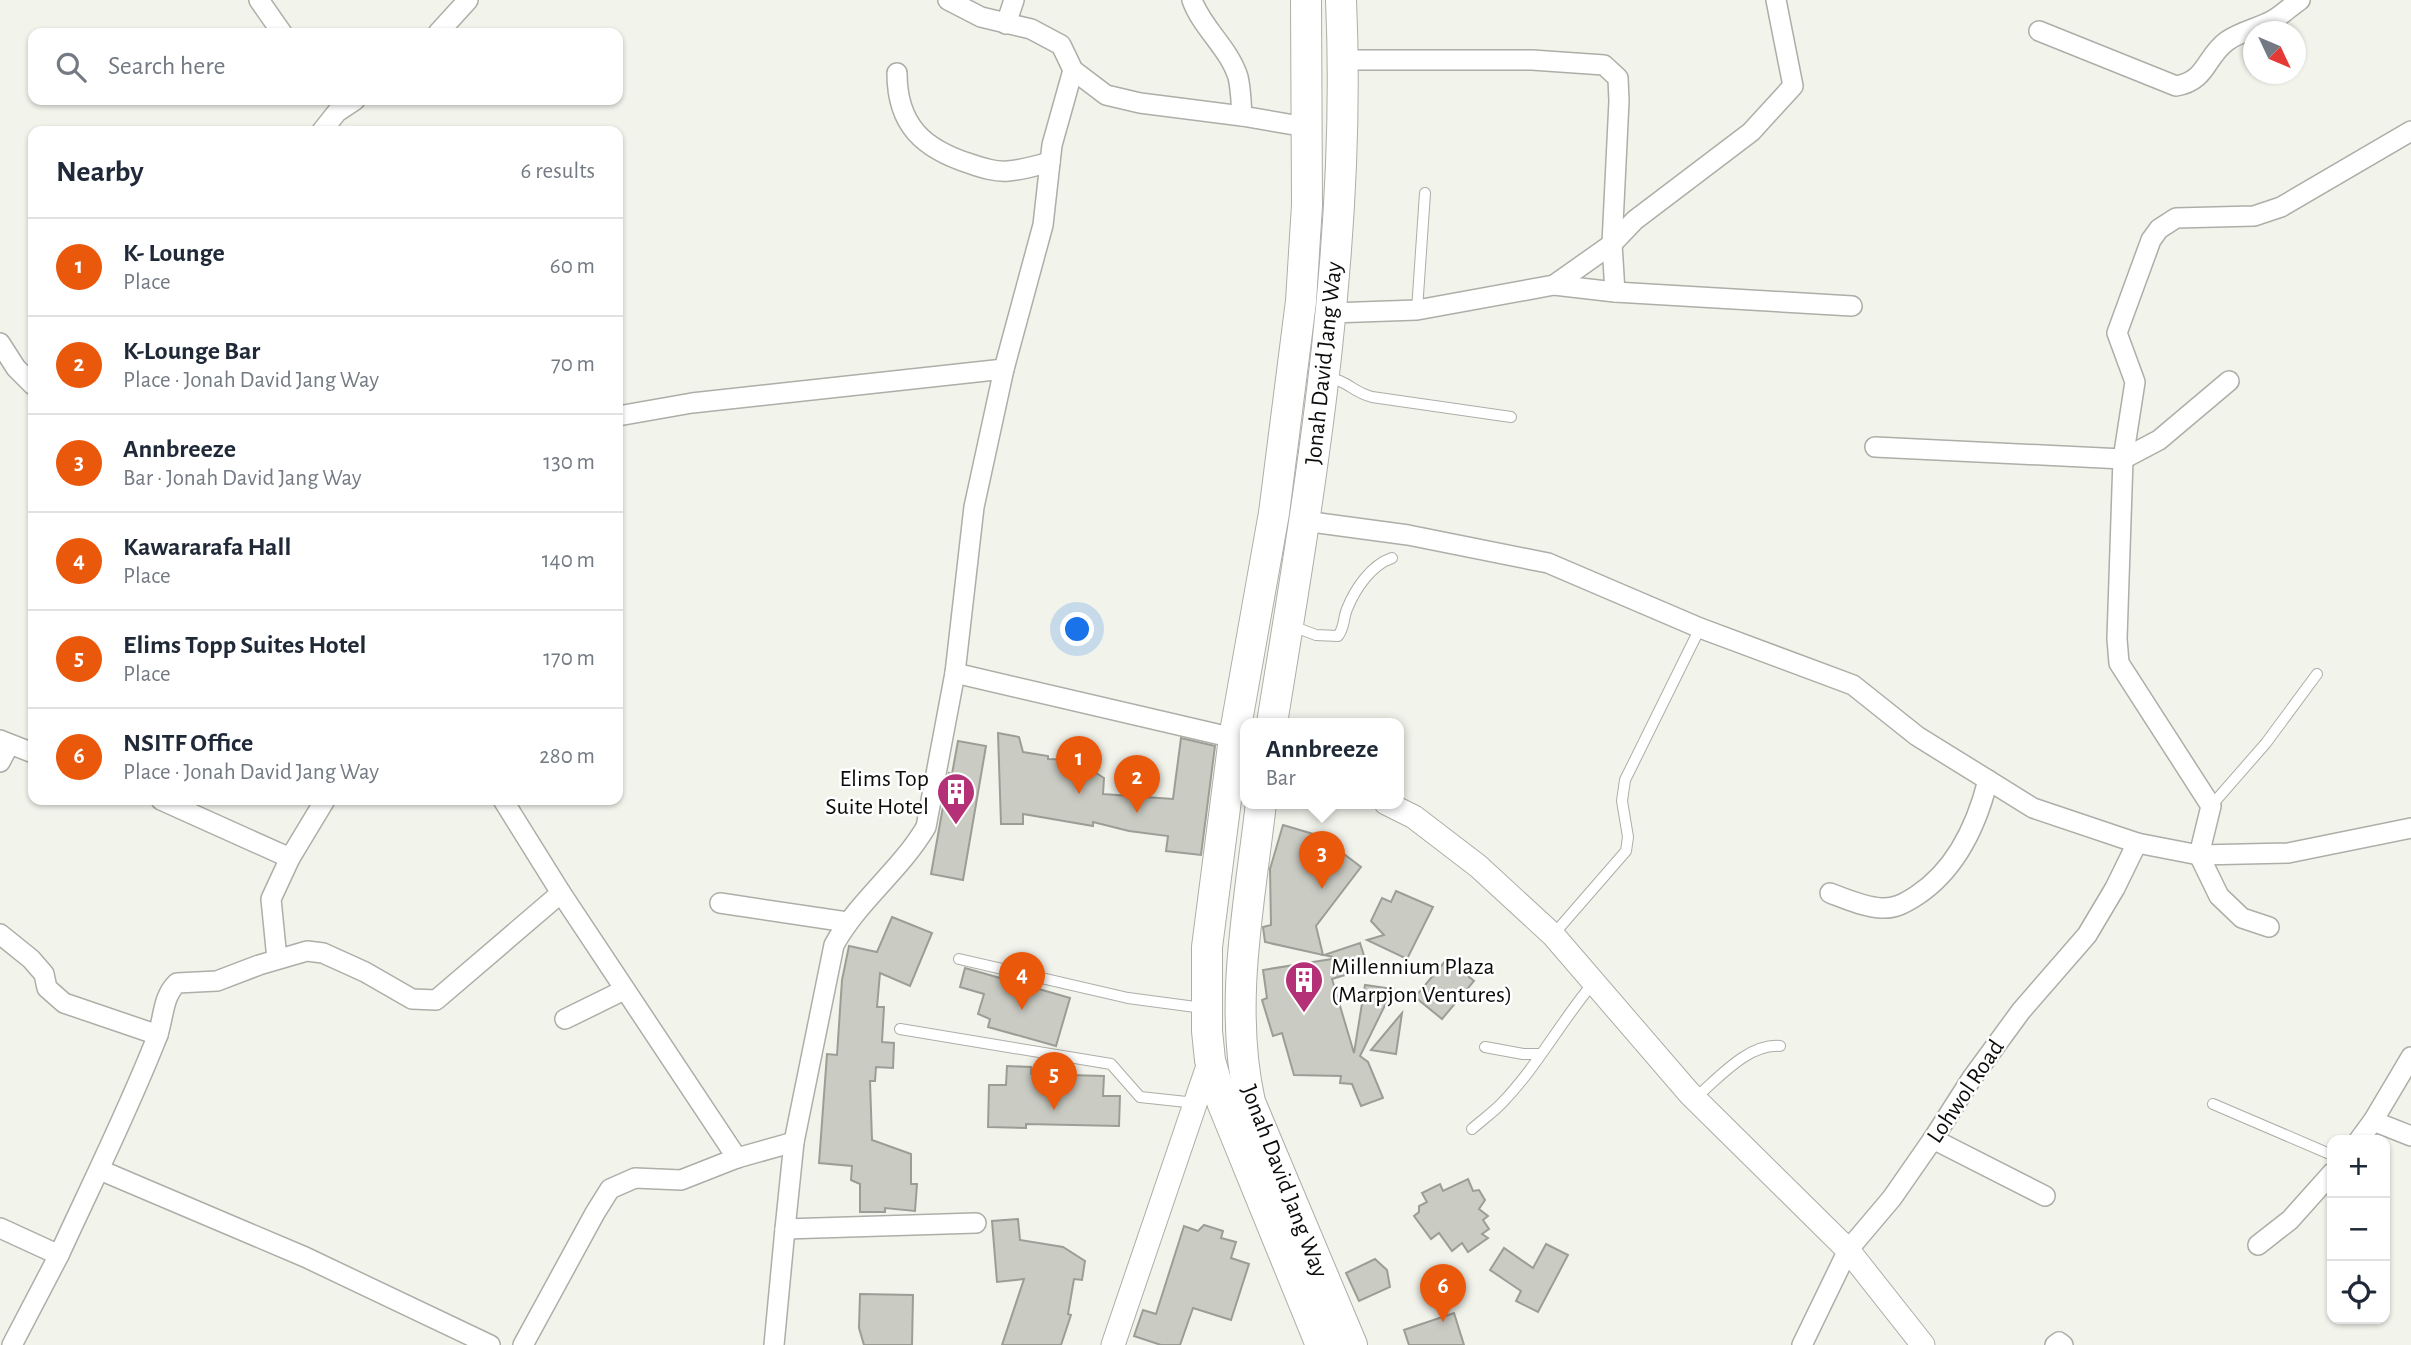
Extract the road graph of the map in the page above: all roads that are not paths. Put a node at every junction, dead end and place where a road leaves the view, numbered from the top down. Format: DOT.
graph roads {
  1 [pos="260,0"];
  2 [pos="468,0"];
  3 [pos="947,0"];
  4 [pos="1014,0"];
  5 [pos="1192,0"];
  6 [pos="1306,0"];
  7 [pos="1341,0"];
  8 [pos="1776,0"];
  9 [pos="2300,0"];
  10 [pos="1006,24"];
  11 [pos="279,28"];
  12 [pos="443,28"];
  13 [pos="2039,31"];
  14 [pos="1343,60"];
  15 [pos="1073,70"];
  16 [pos="897,73"];
  17 [pos="333,106"];
  18 [pos="1242,116"];
  19 [pos="324,126"];
  20 [pos="1306,127"];
  21 [pos="2411,131"];
  22 [pos="1050,162"];
  23 [pos="1424,193"];
  24 [pos="1612,244"];
  25 [pos="1554,285"];
  26 [pos="1615,292"];
  27 [pos="1852,306"];
  28 [pos="1417,310"];
  29 [pos="1331,313"];
  30 [pos="0,343"];
  31 [pos="1004,369"];
  32 [pos="1323,377"];
  33 [pos="28,380"];
  34 [pos="2229,381"];
  35 [pos="623,415"];
  36 [pos="1511,417"];
  37 [pos="1875,447"];
  38 [pos="2123,458"];
  39 [pos="1304,521"];
  40 [pos="1392,558"];
  41 [pos="1288,625"];
  42 [pos="1700,628"];
  43 [pos="956,673"];
  44 [pos="2317,674"];
  45 [pos="1243,718"];
  46 [pos="1273,718"];
  47 [pos="1240,740"];
  48 [pos="3,749"];
  49 [pos="28,753"];
  50 [pos="1988,780"];
  51 [pos="172,805"];
  52 [pos="322,805"];
  53 [pos="506,805"];
  54 [pos="2211,806"];
  55 [pos="1260,809"];
  56 [pos="1398,809"];
  57 [pos="2411,828"];
  58 [pos="2137,843"];
  59 [pos="2199,855"];
  60 [pos="290,858"];
  61 [pos="1830,893"];
  62 [pos="561,894"];
  63 [pos="720,903"];
  64 [pos="847,922"];
  65 [pos="2269,927"];
  66 [pos="0,934"];
  67 [pos="1553,935"];
  68 [pos="277,959"];
  69 [pos="958,959"];
  70 [pos="1595,982"];
  71 [pos="624,990"];
  72 [pos="1207,1009"];
  73 [pos="565,1019"];
  74 [pos="900,1029"];
  75 [pos="158,1035"];
  76 [pos="1780,1046"];
  77 [pos="1485,1047"];
  78 [pos="1541,1054"];
  79 [pos="2411,1057"];
  80 [pos="1210,1060"];
  81 [pos="1695,1098"];
  82 [pos="1197,1103"];
  83 [pos="2213,1104"];
  84 [pos="2374,1121"];
  85 [pos="1472,1129"];
  86 [pos="2363,1135"];
  87 [pos="2411,1136"];
  88 [pos="1933,1139"];
  89 [pos="794,1142"];
  90 [pos="2327,1153"];
  91 [pos="737,1158"];
  92 [pos="100,1170"];
  93 [pos="2327,1179"];
  94 [pos="2045,1196"];
  95 [pos="976,1223"];
  96 [pos="0,1228"];
  97 [pos="785,1229"];
  98 [pos="2259,1244"];
  99 [pos="1848,1250"];
  100 [pos="59,1255"];
  101 [pos="12,1345"];
  102 [pos="490,1345"];
  103 [pos="523,1345"];
  104 [pos="774,1345"];
  105 [pos="1113,1345"];
  106 [pos="1321,1345"];
  107 [pos="1352,1345"];
  108 [pos="1802,1345"];
  109 [pos="1923,1345"];
  110 [pos="2055,1345"];
  111 [pos="2063,1345"];
  1 -- 11 [label="street"];
  2 -- 12 [label="street"];
  3 -- 10 [label="street"];
  4 -- 10 [label="street"];
  5 -- 18 [label="street"];
  6 -- 20 [label="main road"];
  7 -- 14 [label="main road, Jonah David Jang Way"];
  8 -- 24 [label="street"];
  9 -- 13 [label="street"];
  10 -- 15 [label="street"];
  14 -- 24 [label="street"];
  14 -- 29 [label="main road, Jonah David Jang Way"];
  15 -- 18 [label="street"];
  15 -- 22 [label="street"];
  16 -- 22 [label="street"];
  17 -- 19 [label="street"];
  18 -- 20 [label="street"];
  20 -- 45 [label="main road"];
  21 -- 38 [label="street"];
  22 -- 31 [label="street"];
  23 -- 28 [label="lane"];
  24 -- 25 [label="street"];
  24 -- 26 [label="street"];
  25 -- 26 [label="street"];
  25 -- 28 [label="street"];
  26 -- 27 [label="street"];
  28 -- 29 [label="street"];
  29 -- 32 [label="main road, Jonah David Jang Way"];
  30 -- 33 [label="street"];
  31 -- 35 [label="street"];
  31 -- 43 [label="street"];
  32 -- 36 [label="lane"];
  32 -- 39 [label="main road, Jonah David Jang Way"];
  34 -- 38 [label="street"];
  37 -- 38 [label="street"];
  38 -- 54 [label="street"];
  39 -- 41 [label="main road, Jonah David Jang Way"];
  39 -- 42 [label="street"];
  40 -- 41 [label="lane"];
  41 -- 46 [label="main road, Jonah David Jang Way"];
  42 -- 50 [label="street"];
  42 -- 67 [label="lane"];
  43 -- 47 [label="street"];
  43 -- 64 [label="street"];
  44 -- 54 [label="lane"];
  47 -- 72 [label="main road"];
  48 -- 49 [label="street"];
  50 -- 58 [label="street"];
  50 -- 61 [label="street"];
  51 -- 60 [label="street"];
  52 -- 60 [label="street"];
  53 -- 62 [label="street"];
  54 -- 59 [label="street"];
  55 -- 107 [label="main road, Jonah David Jang Way"];
  56 -- 67 [label="street"];
  57 -- 59 [label="street"];
  58 -- 59 [label="street"];
  58 -- 88 [label="street, Lohwol Road"];
  59 -- 65 [label="street"];
  60 -- 68 [label="street"];
  62 -- 68 [label="street"];
  62 -- 71 [label="street"];
  63 -- 64 [label="street"];
  64 -- 89 [label="street"];
  66 -- 75 [label="street"];
  67 -- 70 [label="street"];
  68 -- 75 [label="street"];
  69 -- 72 [label="lane"];
  70 -- 78 [label="lane"];
  70 -- 81 [label="street"];
  71 -- 73 [label="street"];
  71 -- 91 [label="street"];
  72 -- 80 [label="main road"];
  74 -- 82 [label="lane"];
  75 -- 92 [label="street"];
  76 -- 81 [label="lane"];
  77 -- 78 [label="lane"];
  78 -- 85 [label="lane"];
  79 -- 84 [label="street"];
  80 -- 82 [label="street"];
  80 -- 106 [label="main road"];
  81 -- 99 [label="street"];
  82 -- 105 [label="street"];
  83 -- 90 [label="lane"];
  84 -- 86 [label="street"];
  84 -- 87 [label="street"];
  88 -- 94 [label="street"];
  88 -- 99 [label="street, Lohwol Road"];
  89 -- 91 [label="street"];
  89 -- 97 [label="street"];
  91 -- 103 [label="street"];
  92 -- 100 [label="street"];
  92 -- 102 [label="street"];
  93 -- 98 [label="street"];
  95 -- 97 [label="street"];
  96 -- 100 [label="street"];
  97 -- 104 [label="street"];
  99 -- 108 [label="street, Lohwol Road"];
  99 -- 109 [label="street"];
  100 -- 101 [label="street"];
  110 -- 111 [label="street"];
}
